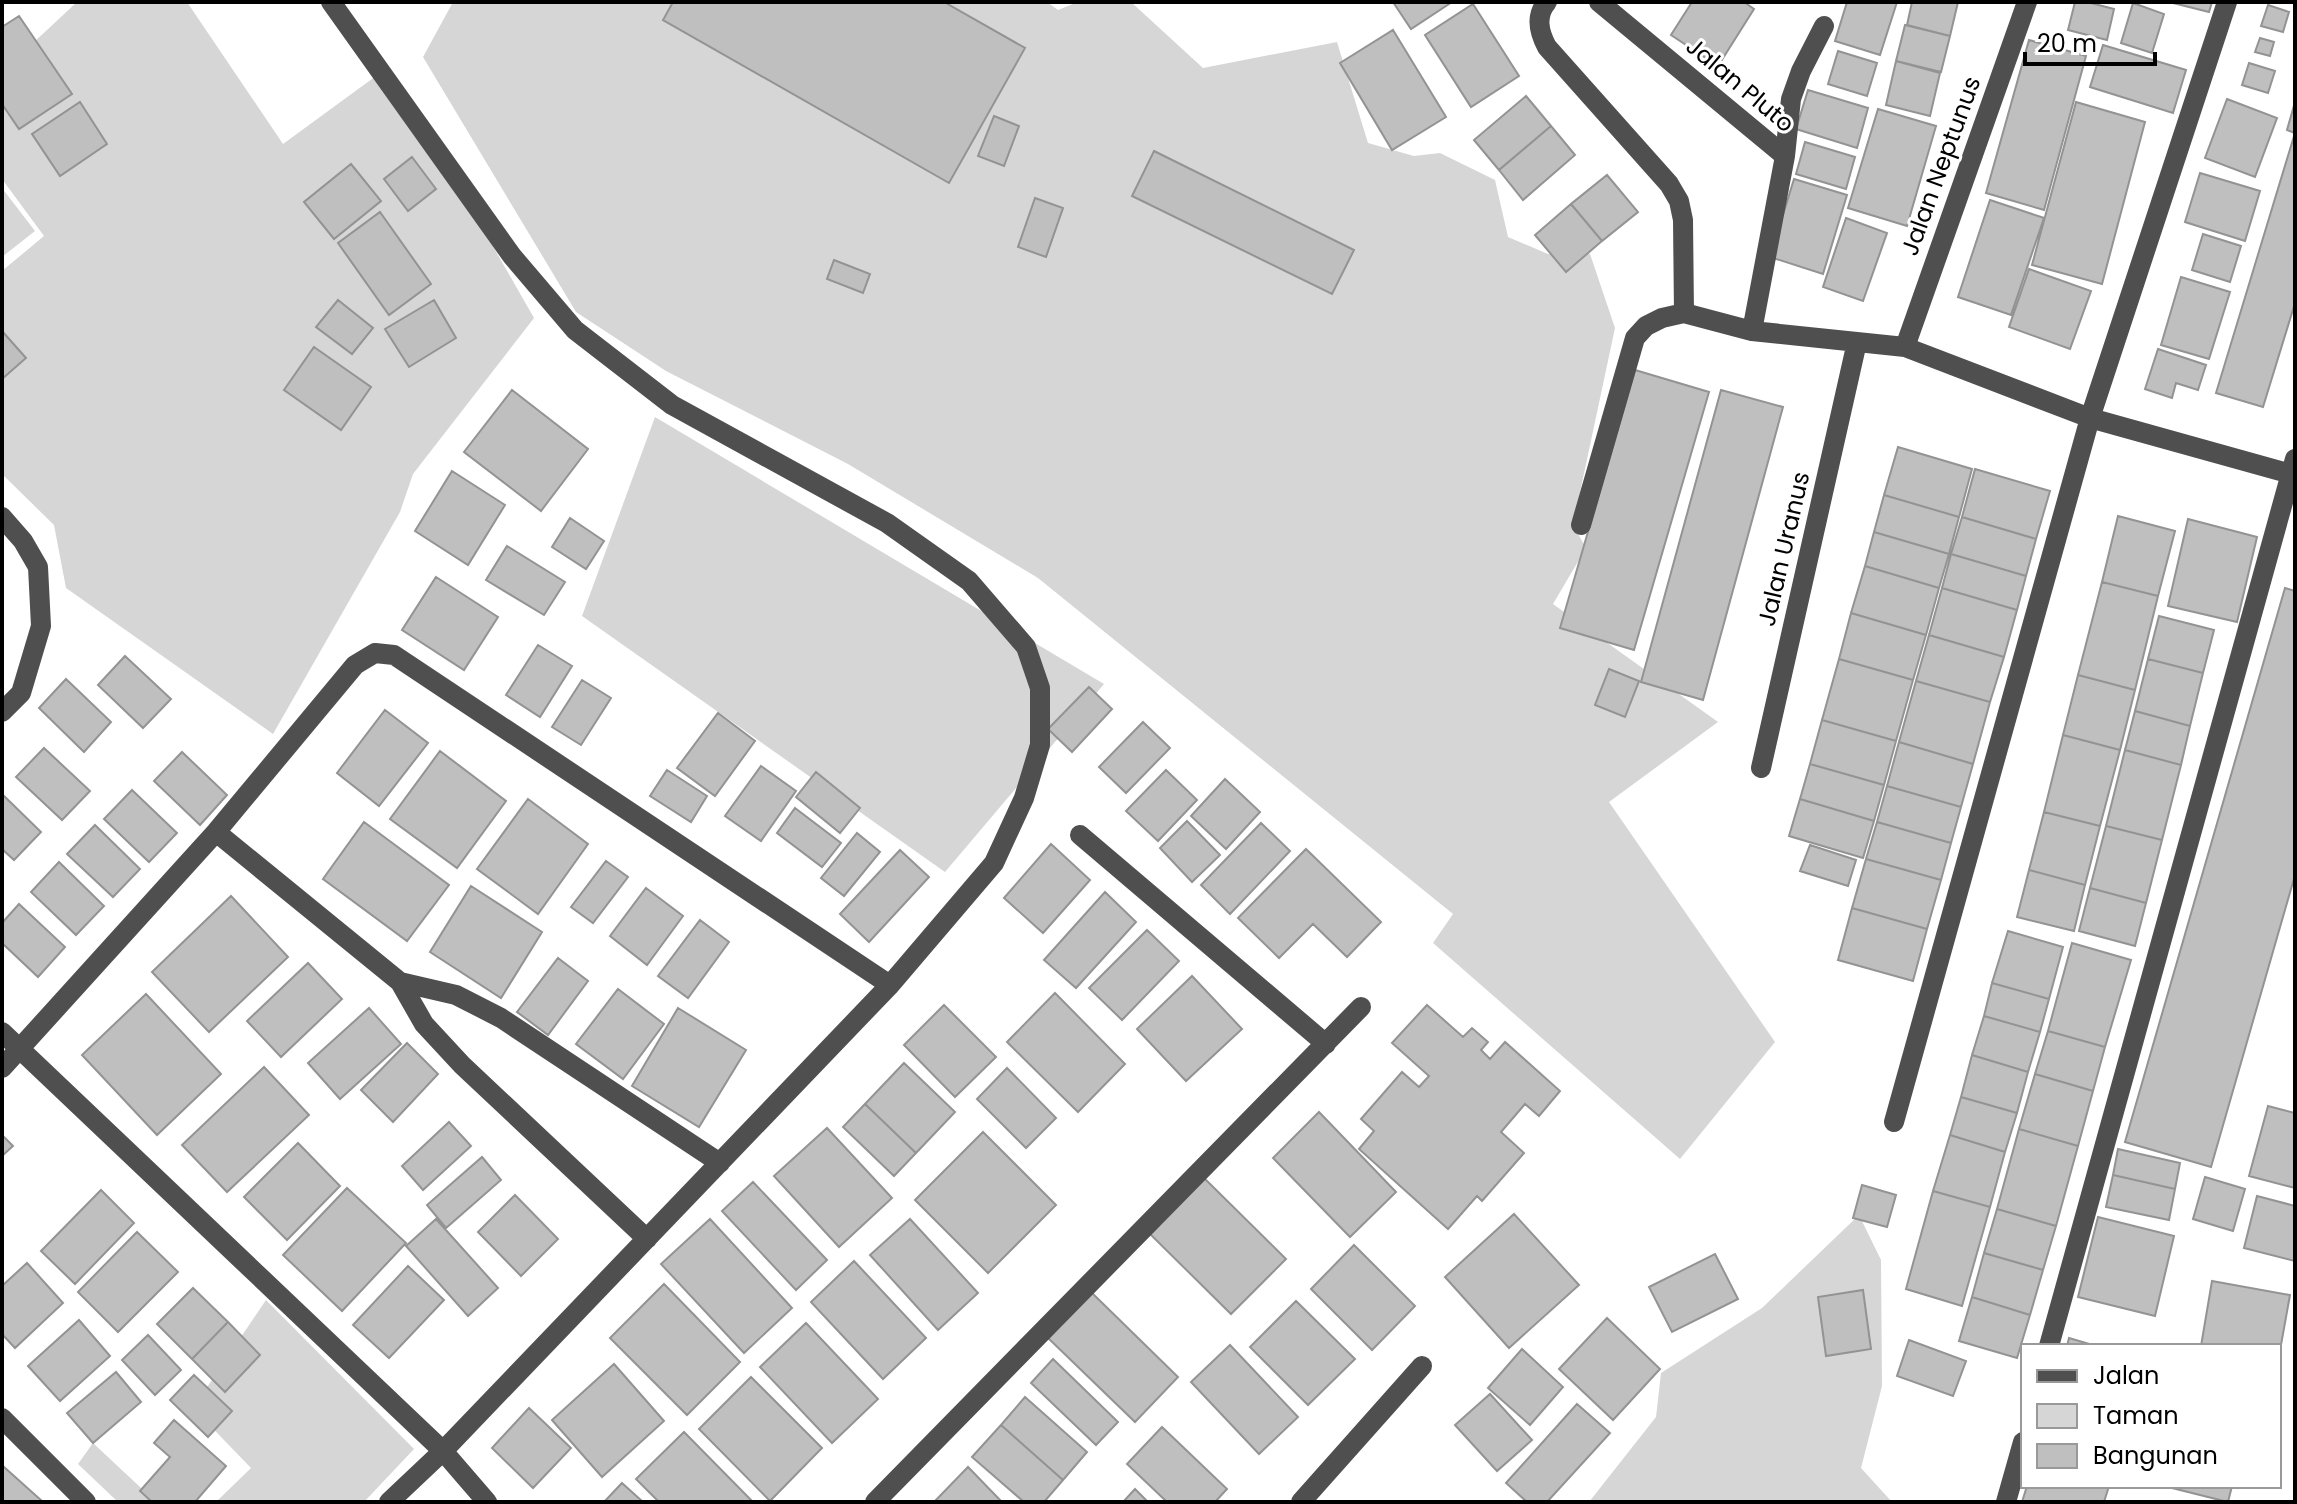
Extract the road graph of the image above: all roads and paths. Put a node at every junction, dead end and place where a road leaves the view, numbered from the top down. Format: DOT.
graph roads {
  1 [pos="331,2"];
  2 [pos="1547,2"];
  3 [pos="1599,2"];
  4 [pos="2027,2"];
  5 [pos="2227,2"];
  6 [pos="1824,26"];
  7 [pos="1785,156"];
  8 [pos="1684,313"];
  9 [pos="1752,331"];
  10 [pos="1857,342"];
  11 [pos="1905,347"];
  12 [pos="2090,418"];
  13 [pos="2293,469"];
  14 [pos="2,517"];
  15 [pos="1581,525"];
  16 [pos="2,712"];
  17 [pos="1761,768"];
  18 [pos="216,832"];
  19 [pos="1080,835"];
  20 [pos="400,982"];
  21 [pos="890,985"];
  22 [pos="1361,1007"];
  23 [pos="2,1032"];
  24 [pos="1326,1044"];
  25 [pos="20,1048"];
  26 [pos="2,1068"];
  27 [pos="1894,1122"];
  28 [pos="720,1163"];
  29 [pos="647,1239"];
  30 [pos="2050,1344"];
  31 [pos="1422,1366"];
  32 [pos="2,1418"];
  33 [pos="2021,1449"];
  34 [pos="443,1451"];
  35 [pos="86,1502"];
  36 [pos="389,1502"];
  37 [pos="487,1502"];
  38 [pos="875,1502"];
  39 [pos="1301,1502"];
  40 [pos="2006,1502"];
  1 -- 21 [label="street"];
  2 -- 8 [label="street"];
  3 -- 7 [label="street, Jalan Pluto"];
  4 -- 11 [label="street, Jalan Neptunus"];
  5 -- 12 [label="street"];
  6 -- 7 [label="street"];
  7 -- 9 [label="street, Jalan Pluto"];
  8 -- 9 [label="street"];
  8 -- 15 [label="street"];
  9 -- 10 [label="street"];
  10 -- 11 [label="street"];
  10 -- 17 [label="street, Jalan Uranus"];
  11 -- 12 [label="street"];
  12 -- 13 [label="street"];
  12 -- 27 [label="street"];
  13 -- 30 [label="street"];
  14 -- 16 [label="street"];
  18 -- 20 [label="street"];
  18 -- 21 [label="street"];
  18 -- 25 [label="street"];
  19 -- 24 [label="street"];
  20 -- 28 [label="street"];
  20 -- 29 [label="street"];
  21 -- 28 [label="street"];
  22 -- 24 [label="street"];
  23 -- 25 [label="street"];
  24 -- 38 [label="street"];
  25 -- 26 [label="street"];
  25 -- 34 [label="street"];
  28 -- 29 [label="street"];
  29 -- 34 [label="street"];
  31 -- 39 [label="street"];
  32 -- 35 [label="street"];
  33 -- 40 [label="street"];
  34 -- 36 [label="street"];
  34 -- 37 [label="street"];
}
